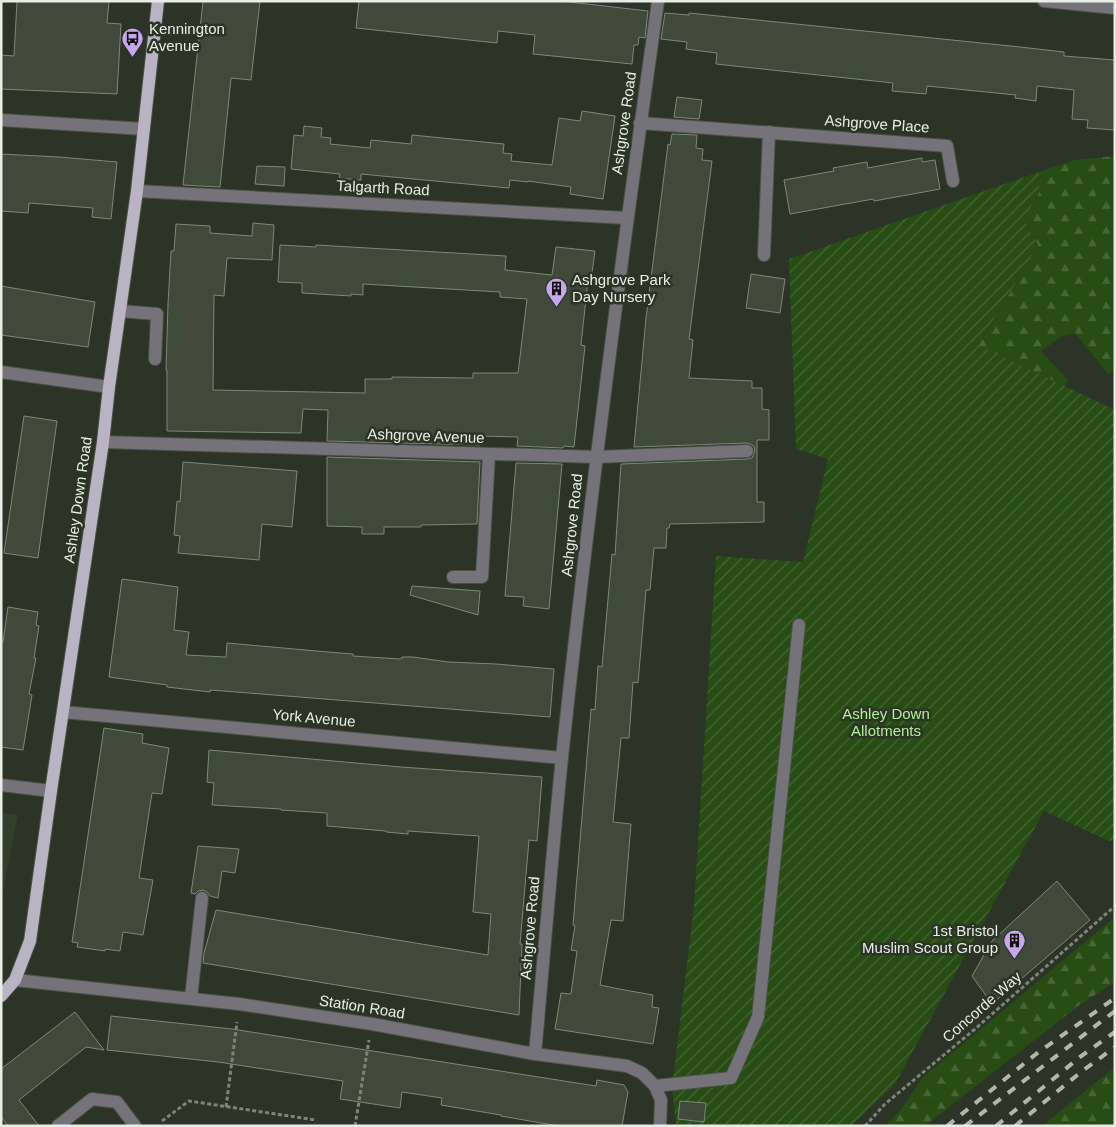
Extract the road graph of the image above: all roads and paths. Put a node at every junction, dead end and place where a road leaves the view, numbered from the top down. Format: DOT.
graph roads {
  1 [pos="158,1"];
  2 [pos="658,1"];
  3 [pos="1044,1"];
  4 [pos="1115,8"];
  5 [pos="1,120"];
  6 [pos="640,123"];
  7 [pos="144,129"];
  8 [pos="769,132"];
  9 [pos="952,181"];
  10 [pos="137,191"];
  11 [pos="627,218"];
  12 [pos="764,255"];
  13 [pos="120,311"];
  14 [pos="155,359"];
  15 [pos="1,372"];
  16 [pos="109,387"];
  17 [pos="103,442"];
  18 [pos="747,451"];
  19 [pos="489,454"];
  20 [pos="596,457"];
  21 [pos="453,577"];
  22 [pos="799,625"];
  23 [pos="63,712"];
  24 [pos="562,758"];
  25 [pos="1,785"];
  26 [pos="51,791"];
  27 [pos="202,898"];
  28 [pos="1115,906"];
  29 [pos="15,980"];
  30 [pos="1,996"];
  31 [pos="191,998"];
  32 [pos="239,1004"];
  33 [pos="372,1024"];
  34 [pos="535,1054"];
  35 [pos="655,1086"];
  36 [pos="226,1107"];
  37 [pos="316,1120"];
  38 [pos="162,1121"];
  39 [pos="58,1126"];
  40 [pos="135,1126"];
  41 [pos="355,1126"];
  42 [pos="660,1126"];
  43 [pos="865,1126"];
  1 -- 7 [label="main road, Ashley Down Road"];
  2 -- 6 [label="street, Ashgrove Road"];
  3 -- 4 [label="street"];
  5 -- 7 [label="street"];
  6 -- 8 [label="street, Ashgrove Place"];
  6 -- 11 [label="street, Ashgrove Road"];
  7 -- 10 [label="main road, Ashley Down Road"];
  8 -- 9 [label="street, Ashgrove Place"];
  8 -- 12 [label="street"];
  10 -- 11 [label="street, Talgarth Road"];
  10 -- 13 [label="main road, Ashley Down Road"];
  11 -- 20 [label="street, Ashgrove Road"];
  13 -- 14 [label="street"];
  13 -- 16 [label="main road, Ashley Down Road"];
  15 -- 16 [label="street"];
  16 -- 17 [label="main road, Ashley Down Road"];
  17 -- 19 [label="street, Ashgrove Avenue"];
  17 -- 23 [label="main road, Ashley Down Road"];
  18 -- 20 [label="street, Ashgrove Avenue"];
  19 -- 20 [label="street, Ashgrove Avenue"];
  19 -- 21 [label="street"];
  20 -- 24 [label="street, Ashgrove Road"];
  22 -- 35 [label="street"];
  23 -- 24 [label="street, York Avenue"];
  23 -- 26 [label="main road, Ashley Down Road"];
  24 -- 34 [label="street, Ashgrove Road"];
  25 -- 26 [label="street"];
  26 -- 29 [label="main road, Ashley Down Road"];
  27 -- 31 [label="street"];
  28 -- 43 [label="path, Concorde Way"];
  29 -- 30 [label="main road, Ashley Down Road"];
  29 -- 31 [label="street, Station Road"];
  31 -- 32 [label="street, Station Road"];
  32 -- 33 [label="street, Station Road"];
  32 -- 36 [label="path"];
  33 -- 34 [label="street, Station Road"];
  33 -- 41 [label="path"];
  34 -- 35 [label="street, Station Road"];
  35 -- 42 [label="street"];
  36 -- 37 [label="path"];
  36 -- 38 [label="path"];
  39 -- 40 [label="street"];
}
